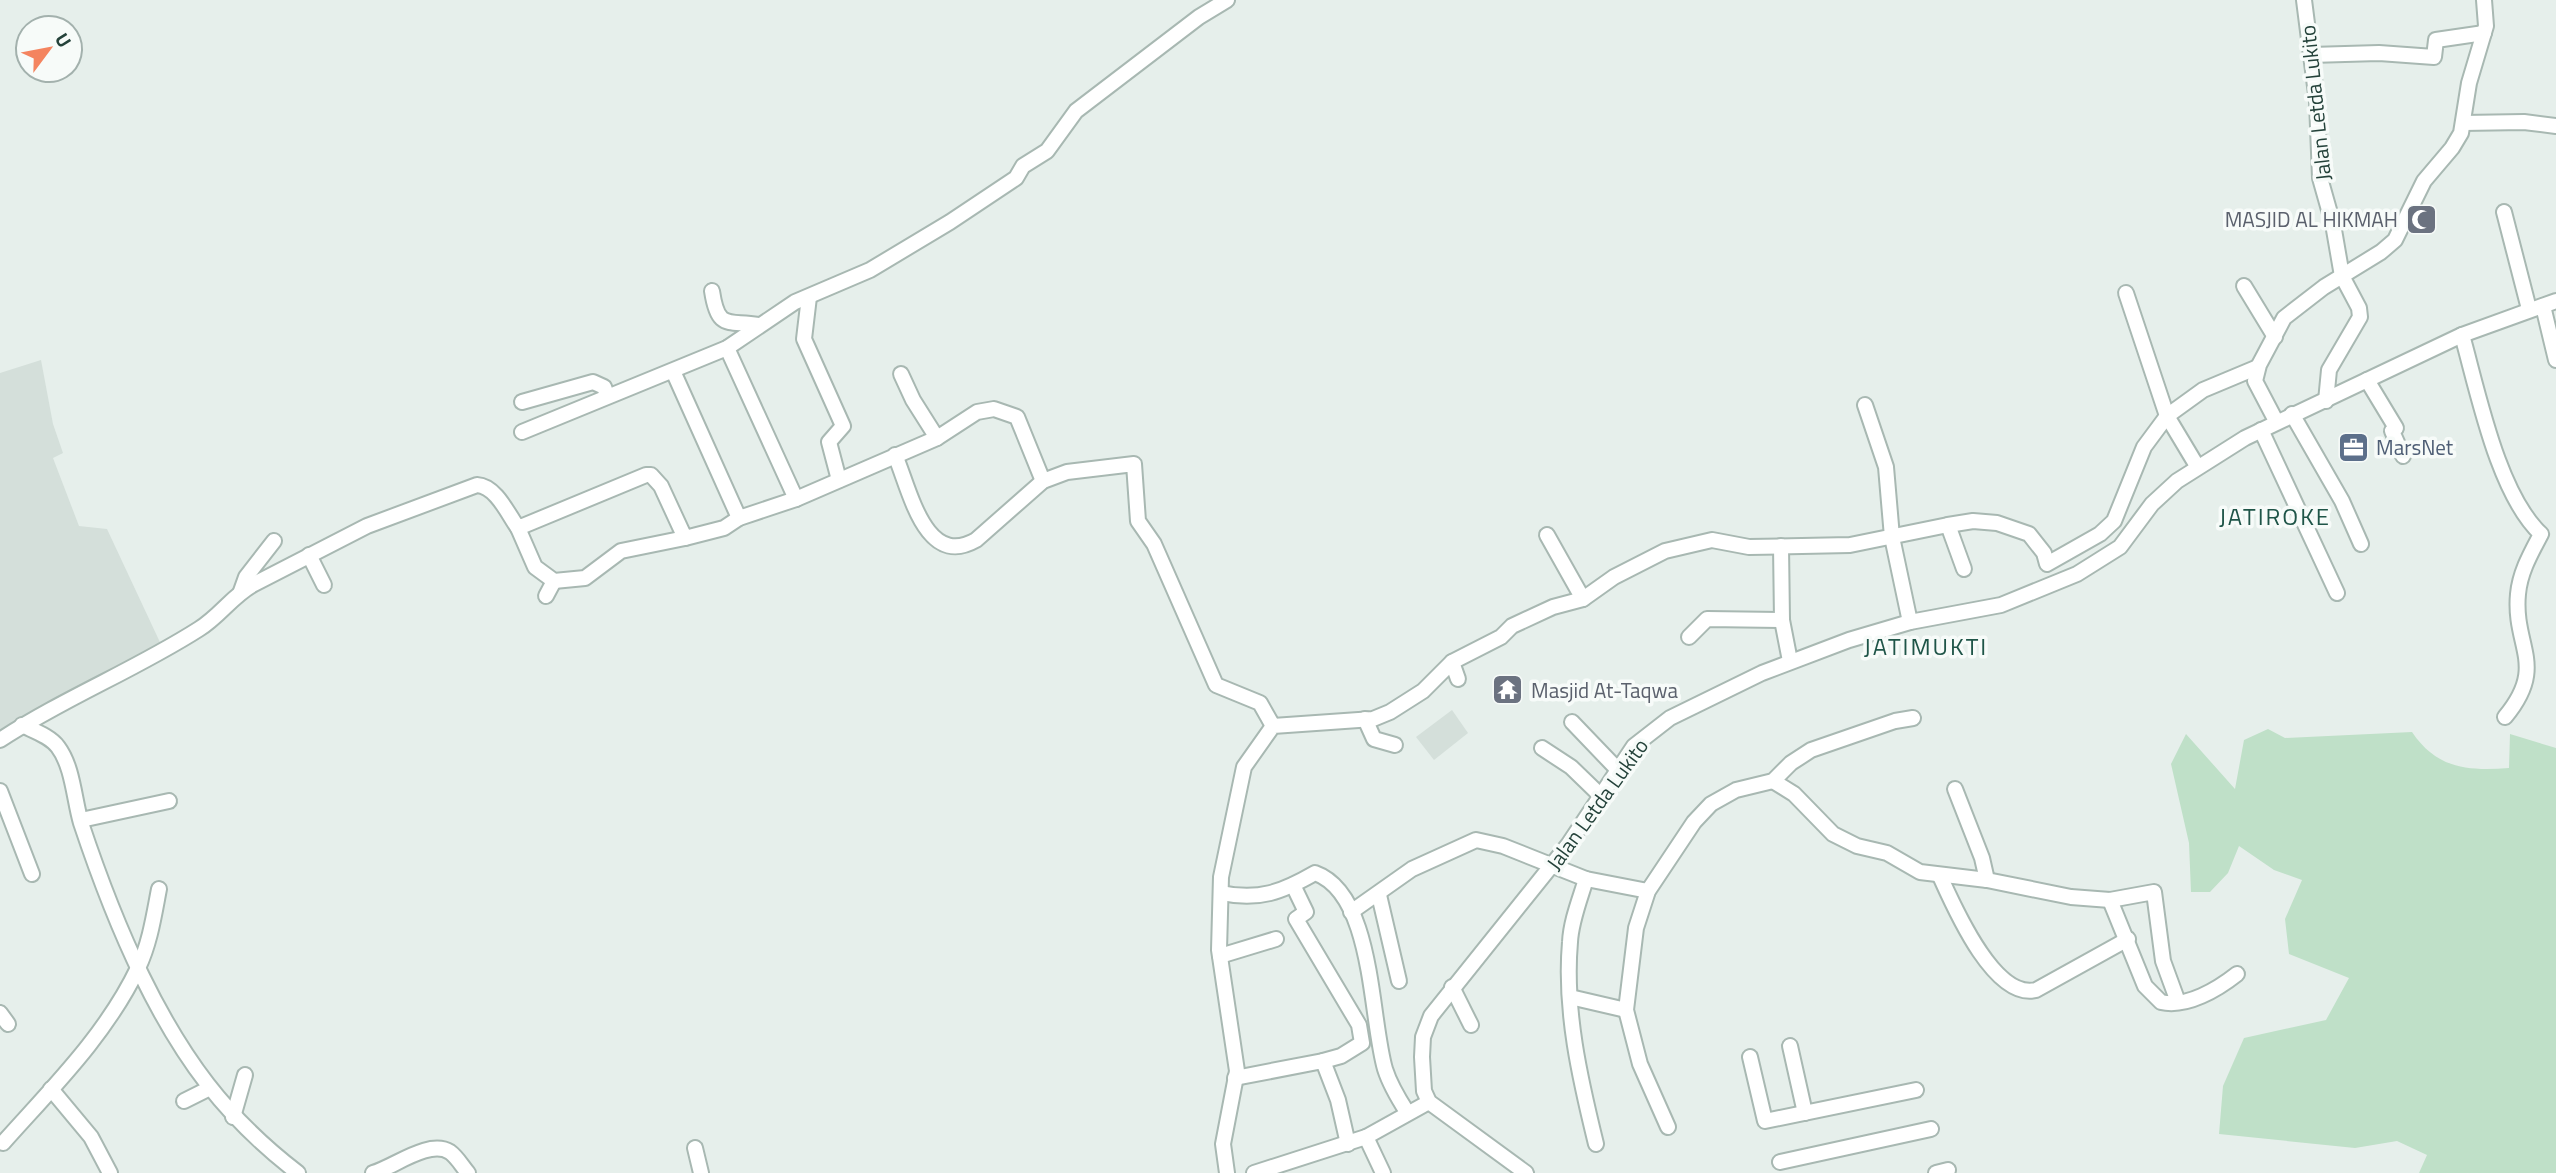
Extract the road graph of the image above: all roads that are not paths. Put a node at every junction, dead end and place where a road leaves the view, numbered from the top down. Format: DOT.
graph roads {
  1 [pos="1227,0"];
  2 [pos="2305,0"];
  3 [pos="2484,0"];
  4 [pos="2484,33"];
  5 [pos="2311,55"];
  6 [pos="2463,123"];
  7 [pos="2556,126"];
  8 [pos="2504,212"];
  9 [pos="2342,276"];
  10 [pos="2244,286"];
  11 [pos="712,291"];
  12 [pos="2126,293"];
  13 [pos="808,297"];
  14 [pos="2543,306"];
  15 [pos="758,325"];
  16 [pos="2462,335"];
  17 [pos="2275,337"];
  18 [pos="727,348"];
  19 [pos="2556,360"];
  20 [pos="2258,368"];
  21 [pos="673,371"];
  22 [pos="901,374"];
  23 [pos="2367,380"];
  24 [pos="607,395"];
  25 [pos="2326,401"];
  26 [pos="522,402"];
  27 [pos="1865,405"];
  28 [pos="2292,414"];
  29 [pos="2167,416"];
  30 [pos="2276,421"];
  31 [pos="2261,430"];
  32 [pos="522,432"];
  33 [pos="937,438"];
  34 [pos="895,455"];
  35 [pos="2403,456"];
  36 [pos="2197,466"];
  37 [pos="839,480"];
  38 [pos="1043,481"];
  39 [pos="796,499"];
  40 [pos="739,518"];
  41 [pos="1948,525"];
  42 [pos="518,528"];
  43 [pos="2549,532"];
  44 [pos="1547,535"];
  45 [pos="1892,537"];
  46 [pos="685,538"];
  47 [pos="274,541"];
  48 [pos="2361,544"];
  49 [pos="1781,546"];
  50 [pos="309,555"];
  51 [pos="2047,564"];
  52 [pos="1964,569"];
  53 [pos="2058,581"];
  54 [pos="554,582"];
  55 [pos="324,585"];
  56 [pos="241,591"];
  57 [pos="2337,593"];
  58 [pos="545,596"];
  59 [pos="1583,599"];
  60 [pos="1782,621"];
  61 [pos="1910,622"];
  62 [pos="1689,637"];
  63 [pos="1790,661"];
  64 [pos="1452,662"];
  65 [pos="1458,679"];
  66 [pos="2505,717"];
  67 [pos="1913,718"];
  68 [pos="1365,719"];
  69 [pos="1572,722"];
  70 [pos="22,725"];
  71 [pos="1273,726"];
  72 [pos="0,740"];
  73 [pos="1395,745"];
  74 [pos="1542,748"];
  75 [pos="1618,770"];
  76 [pos="1773,781"];
  77 [pos="1955,789"];
  78 [pos="0,791"];
  79 [pos="1602,797"];
  80 [pos="169,801"];
  81 [pos="81,820"];
  82 [pos="1552,867"];
  83 [pos="32,874"];
  84 [pos="1940,876"];
  85 [pos="1586,879"];
  86 [pos="1987,880"];
  87 [pos="1293,885"];
  88 [pos="159,889"];
  89 [pos="1648,891"];
  90 [pos="1221,893"];
  91 [pos="1379,895"];
  92 [pos="2110,900"];
  93 [pos="1351,912"];
  94 [pos="1276,939"];
  95 [pos="2128,939"];
  96 [pos="1220,956"];
  97 [pos="138,967"];
  98 [pos="2237,974"];
  99 [pos="1399,981"];
  100 [pos="1452,987"];
  101 [pos="1570,997"];
  102 [pos="2178,1003"];
  103 [pos="1626,1010"];
  104 [pos="1471,1025"];
  105 [pos="1790,1046"];
  106 [pos="1751,1057"];
  107 [pos="1323,1061"];
  108 [pos="245,1074"];
  109 [pos="1235,1078"];
  110 [pos="51,1089"];
  111 [pos="208,1089"];
  112 [pos="1916,1090"];
  113 [pos="184,1101"];
  114 [pos="1429,1102"];
  115 [pos="1407,1112"];
  116 [pos="1805,1113"];
  117 [pos="233,1117"];
  118 [pos="1668,1127"];
  119 [pos="1931,1129"];
  120 [pos="1366,1137"];
  121 [pos="3,1143"];
  122 [pos="1348,1144"];
  123 [pos="1596,1144"];
  124 [pos="695,1148"];
  125 [pos="1780,1162"];
  126 [pos="110,1173"];
  127 [pos="298,1173"];
  128 [pos="373,1173"];
  129 [pos="468,1173"];
  130 [pos="701,1173"];
  131 [pos="1227,1173"];
  132 [pos="1254,1173"];
  133 [pos="1383,1173"];
  134 [pos="1525,1173"];
  1 -- 13 [label="street"];
  2 -- 5 [label="street, Jalan Letda Lukito"];
  3 -- 4 [label="street"];
  4 -- 5 [label="street"];
  4 -- 6 [label="street"];
  5 -- 9 [label="street, Jalan Letda Lukito"];
  6 -- 7 [label="street"];
  6 -- 9 [label="street"];
  8 -- 14 [label="street"];
  9 -- 17 [label="street"];
  9 -- 25 [label="street, Jalan Letda Lukito"];
  10 -- 17 [label="street"];
  11 -- 15 [label="street"];
  12 -- 29 [label="street"];
  13 -- 15 [label="street"];
  13 -- 37 [label="street"];
  14 -- 16 [label="street, Jalan Letda Lukito"];
  14 -- 19 [label="street"];
  15 -- 18 [label="street"];
  16 -- 23 [label="street, Jalan Letda Lukito"];
  16 -- 43 [label="street"];
  17 -- 20 [label="street"];
  18 -- 21 [label="street"];
  18 -- 39 [label="street"];
  20 -- 29 [label="street"];
  20 -- 30 [label="street"];
  21 -- 24 [label="street"];
  21 -- 40 [label="street"];
  22 -- 33 [label="street"];
  23 -- 25 [label="street, Jalan Letda Lukito"];
  23 -- 35 [label="street"];
  24 -- 26 [label="street"];
  24 -- 32 [label="street"];
  25 -- 28 [label="street, Jalan Letda Lukito"];
  27 -- 45 [label="street"];
  28 -- 30 [label="street, Jalan Letda Lukito"];
  28 -- 48 [label="street"];
  29 -- 36 [label="street"];
  29 -- 51 [label="street"];
  30 -- 31 [label="street, Jalan Letda Lukito"];
  31 -- 36 [label="street, Jalan Letda Lukito"];
  31 -- 57 [label="street"];
  33 -- 34 [label="street"];
  33 -- 38 [label="street"];
  34 -- 37 [label="street"];
  34 -- 38 [label="street"];
  36 -- 53 [label="street, Jalan Letda Lukito"];
  37 -- 39 [label="street"];
  38 -- 71 [label="street"];
  39 -- 40 [label="street"];
  40 -- 46 [label="street"];
  41 -- 45 [label="street"];
  41 -- 51 [label="street"];
  41 -- 52 [label="street"];
  42 -- 46 [label="street"];
  42 -- 50 [label="street"];
  42 -- 54 [label="street"];
  43 -- 66 [label="street"];
  44 -- 59 [label="street"];
  45 -- 49 [label="street"];
  45 -- 61 [label="street"];
  46 -- 54 [label="street"];
  47 -- 56 [label="street"];
  49 -- 59 [label="street"];
  49 -- 60 [label="street"];
  50 -- 55 [label="street"];
  50 -- 56 [label="street"];
  51 -- 53 [label="street"];
  53 -- 61 [label="street, Jalan Letda Lukito"];
  54 -- 58 [label="street"];
  56 -- 70 [label="street"];
  59 -- 64 [label="street"];
  60 -- 62 [label="street"];
  60 -- 63 [label="street"];
  61 -- 63 [label="street, Jalan Letda Lukito"];
  63 -- 75 [label="street, Jalan Letda Lukito"];
  64 -- 65 [label="street"];
  64 -- 68 [label="street"];
  67 -- 76 [label="street"];
  68 -- 71 [label="street"];
  68 -- 73 [label="street"];
  69 -- 75 [label="street"];
  70 -- 72 [label="street"];
  70 -- 81 [label="street"];
  71 -- 90 [label="street"];
  74 -- 79 [label="street"];
  75 -- 79 [label="street, Jalan Letda Lukito"];
  76 -- 84 [label="street"];
  76 -- 89 [label="street"];
  77 -- 86 [label="street"];
  78 -- 83 [label="street"];
  79 -- 82 [label="street, Jalan Letda Lukito"];
  80 -- 81 [label="street"];
  81 -- 97 [label="street"];
  82 -- 85 [label="street"];
  82 -- 91 [label="street"];
  82 -- 100 [label="street, Jalan Letda Lukito"];
  84 -- 86 [label="street"];
  84 -- 95 [label="street"];
  85 -- 89 [label="street"];
  85 -- 101 [label="street"];
  86 -- 92 [label="street"];
  87 -- 90 [label="street"];
  87 -- 93 [label="street"];
  87 -- 107 [label="street"];
  88 -- 97 [label="street"];
  89 -- 103 [label="street"];
  90 -- 96 [label="street"];
  91 -- 93 [label="street"];
  91 -- 99 [label="street"];
  92 -- 95 [label="street"];
  92 -- 102 [label="street"];
  93 -- 115 [label="street"];
  94 -- 96 [label="street"];
  95 -- 102 [label="street"];
  96 -- 109 [label="street"];
  97 -- 110 [label="street"];
  97 -- 111 [label="street"];
  98 -- 102 [label="street"];
  100 -- 104 [label="street"];
  100 -- 114 [label="street, Jalan Letda Lukito"];
  101 -- 103 [label="street"];
  101 -- 123 [label="street"];
  103 -- 118 [label="street"];
  105 -- 116 [label="street"];
  106 -- 116 [label="street"];
  107 -- 109 [label="street"];
  107 -- 122 [label="street"];
  108 -- 117 [label="street"];
  109 -- 131 [label="street"];
  110 -- 121 [label="street"];
  110 -- 126 [label="street"];
  111 -- 113 [label="street"];
  111 -- 117 [label="street"];
  112 -- 116 [label="street"];
  114 -- 115 [label="street"];
  114 -- 134 [label="street"];
  115 -- 120 [label="street"];
  117 -- 127 [label="street"];
  119 -- 125 [label="street"];
  120 -- 122 [label="street"];
  120 -- 133 [label="street"];
  122 -- 132 [label="street"];
  124 -- 130 [label="street"];
  128 -- 129 [label="street"];
}
